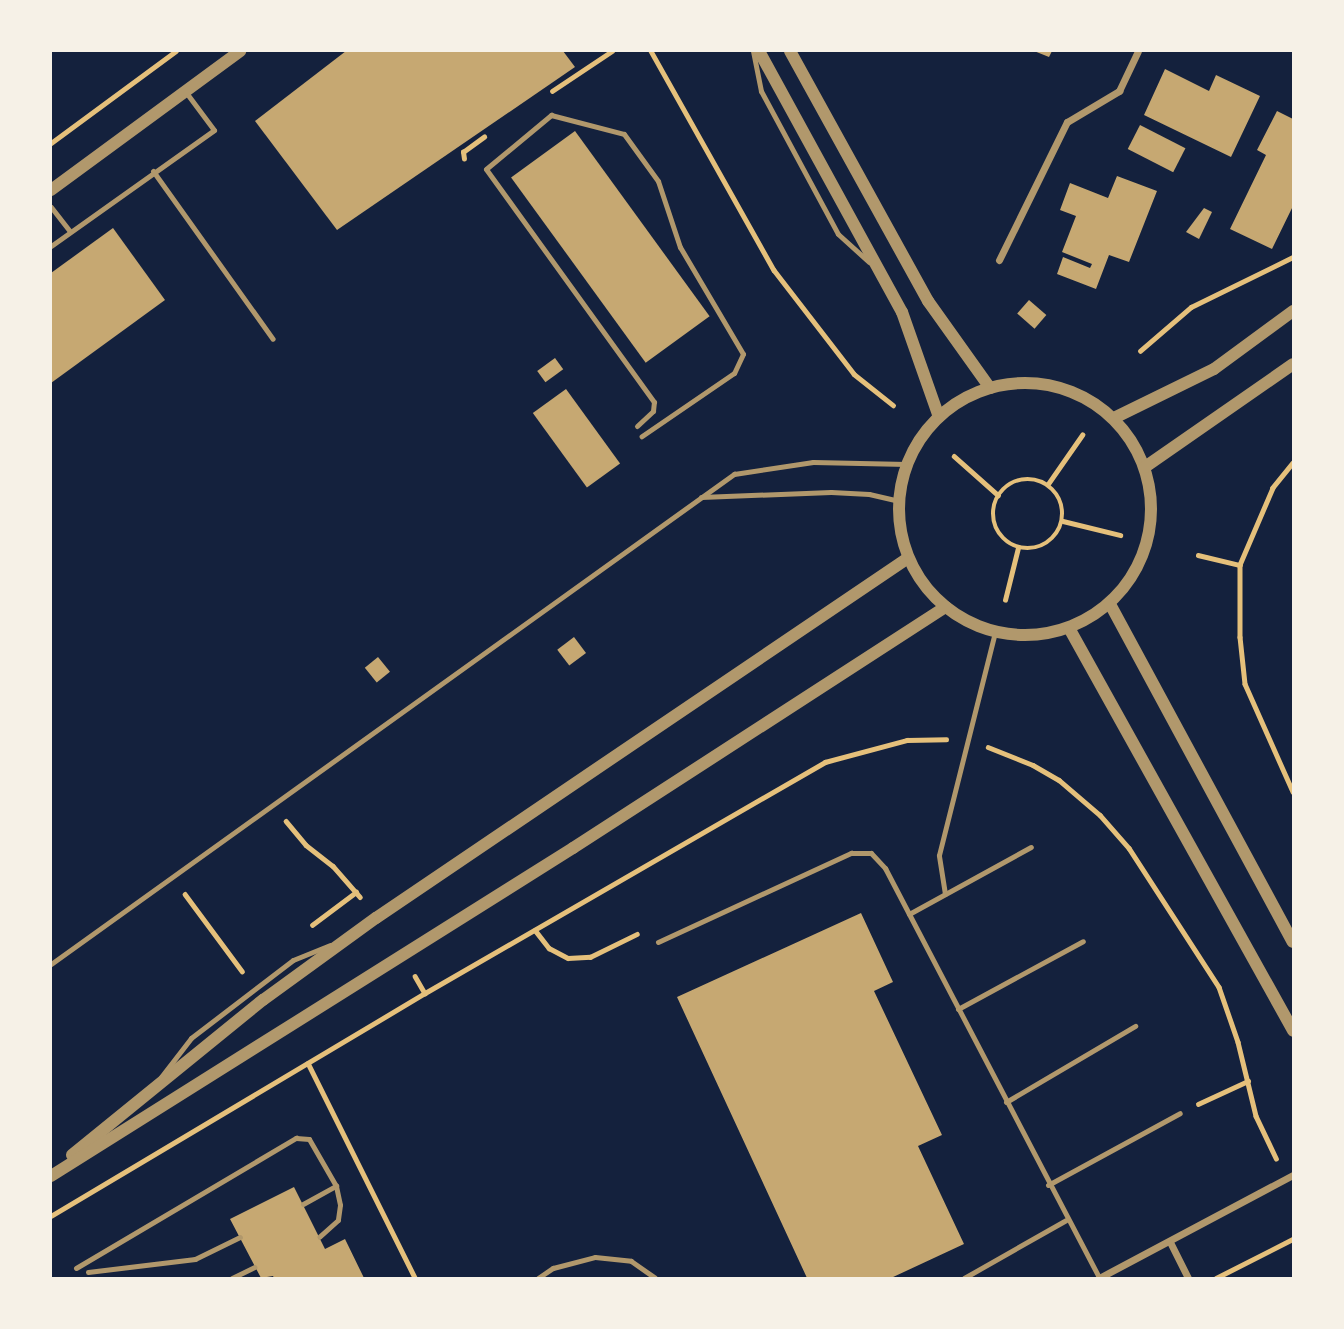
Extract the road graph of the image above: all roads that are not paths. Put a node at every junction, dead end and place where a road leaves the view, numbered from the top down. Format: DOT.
graph roads {
  1 [pos="240,51"];
  2 [pos="753,51"];
  3 [pos="759,51"];
  4 [pos="790,51"];
  5 [pos="1138,51"];
  6 [pos="185,92"];
  7 [pos="153,171"];
  8 [pos="51,190"];
  9 [pos="51,207"];
  10 [pos="70,231"];
  11 [pos="51,246"];
  12 [pos="999,260"];
  13 [pos="879,270"];
  14 [pos="1293,311"];
  15 [pos="274,339"];
  16 [pos="1293,365"];
  17 [pos="989,388"];
  18 [pos="939,417"];
  19 [pos="1114,418"];
  20 [pos="637,426"];
  21 [pos="642,436"];
  22 [pos="907,464"];
  23 [pos="1145,467"];
  24 [pos="701,498"];
  25 [pos="899,501"];
  26 [pos="908,558"];
  27 [pos="1110,604"];
  28 [pos="946,607"];
  29 [pos="1069,628"];
  30 [pos="996,632"];
  31 [pos="1031,847"];
  32 [pos="945,894"];
  33 [pos="909,914"];
  34 [pos="349,937"];
  35 [pos="1083,941"];
  36 [pos="658,942"];
  37 [pos="1293,942"];
  38 [pos="51,964"];
  39 [pos="958,1009"];
  40 [pos="1135,1026"];
  41 [pos="1293,1031"];
  42 [pos="153,1087"];
  43 [pos="1006,1102"];
  44 [pos="1180,1113"];
  45 [pos="51,1174"];
  46 [pos="1290,1177"];
  47 [pos="1048,1185"];
  48 [pos="336,1186"];
  49 [pos="303,1204"];
  50 [pos="1066,1220"];
  51 [pos="240,1237"];
  52 [pos="319,1237"];
  53 [pos="1170,1242"];
  54 [pos="255,1267"];
  55 [pos="76,1268"];
  56 [pos="88,1272"];
  57 [pos="232,1278"];
  58 [pos="538,1278"];
  59 [pos="654,1278"];
  60 [pos="964,1278"];
  61 [pos="1099,1278"];
  62 [pos="1188,1278"];
  1 -- 6 [label="street"];
  2 -- 13 [label="lane"];
  3 -- 13 [label="street"];
  4 -- 17 [label="street"];
  5 -- 12 [label="street"];
  6 -- 7 [label="lane"];
  6 -- 8 [label="street"];
  7 -- 10 [label="lane"];
  7 -- 15 [label="lane"];
  9 -- 10 [label="lane"];
  10 -- 11 [label="lane"];
  13 -- 18 [label="street"];
  14 -- 19 [label="street"];
  16 -- 23 [label="street"];
  17 -- 18 [label="street"];
  17 -- 19 [label="street"];
  18 -- 22 [label="street"];
  19 -- 23 [label="street"];
  20 -- 21 [label="lane"];
  22 -- 24 [label="lane"];
  22 -- 25 [label="street"];
  23 -- 27 [label="street"];
  24 -- 25 [label="lane"];
  24 -- 38 [label="lane"];
  25 -- 26 [label="street"];
  26 -- 28 [label="street"];
  26 -- 34 [label="street"];
  27 -- 29 [label="street"];
  27 -- 37 [label="street"];
  28 -- 30 [label="street"];
  28 -- 45 [label="street"];
  29 -- 30 [label="street"];
  29 -- 41 [label="street"];
  30 -- 32 [label="lane"];
  31 -- 32 [label="lane"];
  32 -- 33 [label="lane"];
  33 -- 36 [label="lane"];
  33 -- 39 [label="lane"];
  34 -- 42 [label="street"];
  34 -- 42 [label="lane"];
  35 -- 39 [label="lane"];
  39 -- 43 [label="lane"];
  40 -- 43 [label="lane"];
  42 -- 45 [label="street"];
  43 -- 47 [label="lane"];
  44 -- 47 [label="lane"];
  46 -- 53 [label="street"];
  47 -- 50 [label="lane"];
  48 -- 49 [label="lane"];
  48 -- 52 [label="lane"];
  48 -- 55 [label="lane"];
  50 -- 60 [label="lane"];
  50 -- 61 [label="lane"];
  51 -- 56 [label="lane"];
  53 -- 61 [label="street"];
  53 -- 62 [label="street"];
  54 -- 57 [label="lane"];
  58 -- 59 [label="lane"];
}
